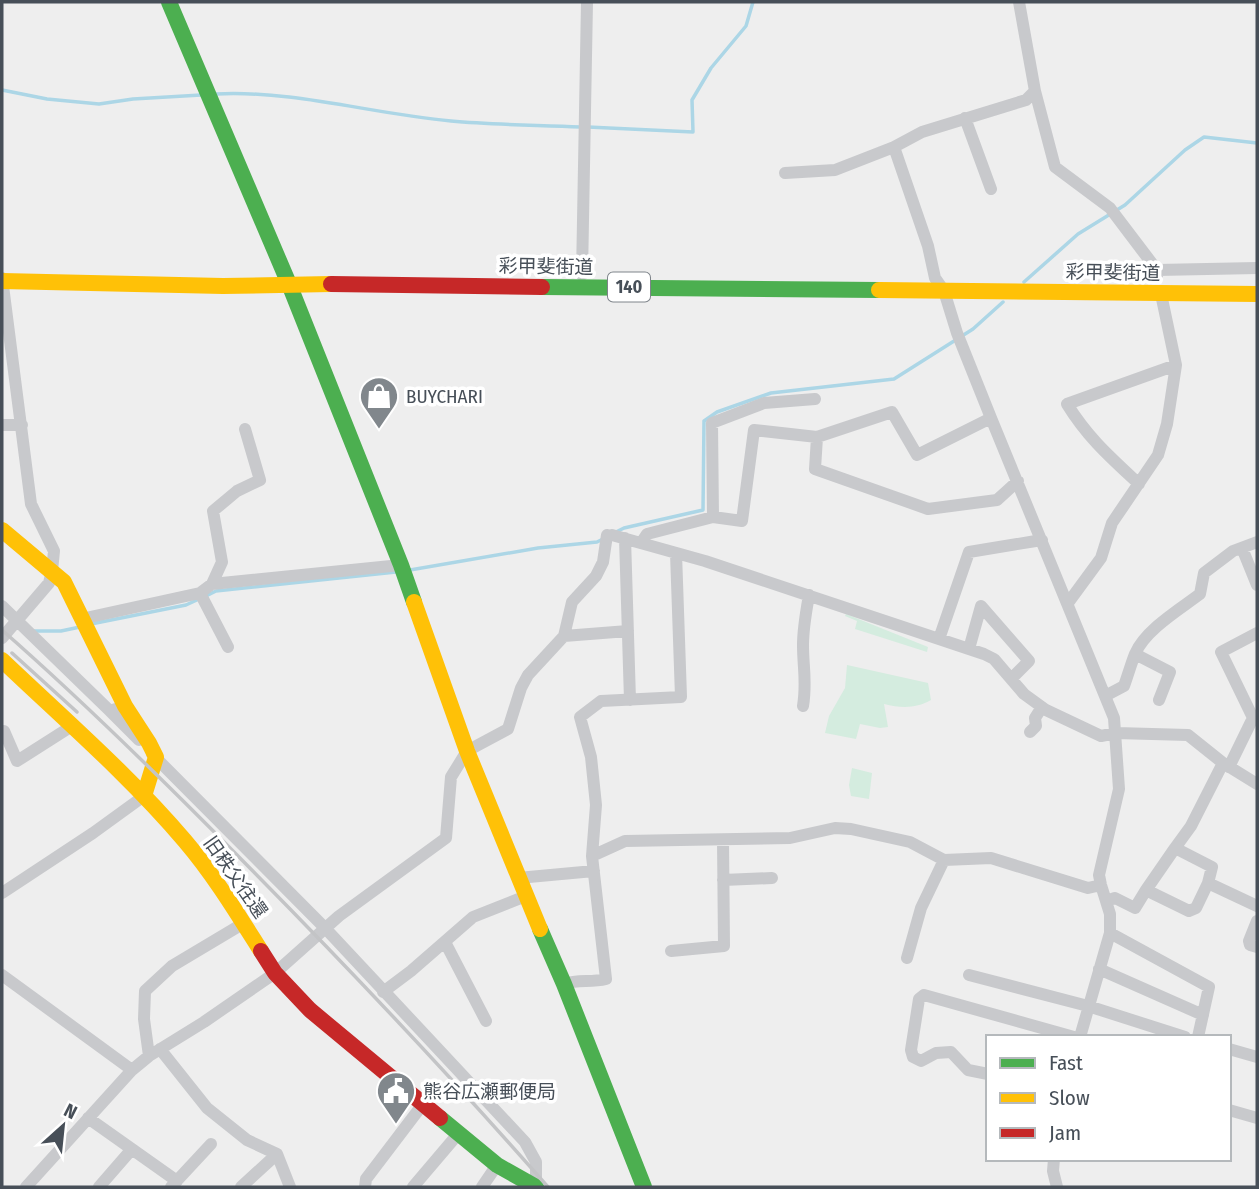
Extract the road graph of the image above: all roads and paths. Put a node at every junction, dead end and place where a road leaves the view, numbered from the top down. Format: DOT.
graph roads {
  1 [pos="169,2"];
  2 [pos="587,2"];
  3 [pos="1019,2"];
  4 [pos="1035,91"];
  5 [pos="965,118"];
  6 [pos="894,147"];
  7 [pos="785,173"];
  8 [pos="991,190"];
  9 [pos="2,268"];
  10 [pos="1257,268"];
  11 [pos="146,269"];
  12 [pos="280,274"];
  13 [pos="582,275"];
  14 [pos="2,280"];
  15 [pos="1159,282"];
  16 [pos="1257,282"];
  17 [pos="939,284"];
  18 [pos="1257,294"];
  19 [pos="4,317"];
  20 [pos="6,343"];
  21 [pos="1177,365"];
  22 [pos="815,399"];
  23 [pos="991,418"];
  24 [pos="2,425"];
  25 [pos="22,425"];
  26 [pos="245,429"];
  27 [pos="817,437"];
  28 [pos="1018,481"];
  29 [pos="1139,484"];
  30 [pos="713,517"];
  31 [pos="2,530"];
  32 [pos="615,536"];
  33 [pos="1042,540"];
  34 [pos="1257,542"];
  35 [pos="641,543"];
  36 [pos="1242,548"];
  37 [pos="676,553"];
  38 [pos="401,565"];
  39 [pos="52,571"];
  40 [pos="212,584"];
  41 [pos="1257,585"];
  42 [pos="200,593"];
  43 [pos="808,595"];
  44 [pos="1068,603"];
  45 [pos="2,606"];
  46 [pos="81,619"];
  47 [pos="17,620"];
  48 [pos="628,631"];
  49 [pos="1257,632"];
  50 [pos="564,636"];
  51 [pos="2,638"];
  52 [pos="939,639"];
  53 [pos="228,647"];
  54 [pos="968,649"];
  55 [pos="1135,654"];
  56 [pos="2,660"];
  57 [pos="1011,679"];
  58 [pos="1105,696"];
  59 [pos="630,700"];
  60 [pos="1159,700"];
  61 [pos="803,706"];
  62 [pos="1042,707"];
  63 [pos="118,708"];
  64 [pos="1256,719"];
  65 [pos="72,726"];
  66 [pos="4,731"];
  67 [pos="1030,732"];
  68 [pos="1116,733"];
  69 [pos="467,751"];
  70 [pos="156,757"];
  71 [pos="1226,765"];
  72 [pos="1257,784"];
  73 [pos="144,796"];
  74 [pos="723,841"];
  75 [pos="1175,848"];
  76 [pos="593,856"];
  77 [pos="944,860"];
  78 [pos="594,871"];
  79 [pos="772,877"];
  80 [pos="519,878"];
  81 [pos="723,880"];
  82 [pos="1208,883"];
  83 [pos="1101,886"];
  84 [pos="1146,890"];
  85 [pos="2,893"];
  86 [pos="526,896"];
  87 [pos="1105,901"];
  88 [pos="1257,906"];
  89 [pos="1257,921"];
  90 [pos="244,923"];
  91 [pos="326,929"];
  92 [pos="1110,933"];
  93 [pos="444,942"];
  94 [pos="1257,947"];
  95 [pos="671,951"];
  96 [pos="907,958"];
  97 [pos="1099,969"];
  98 [pos="275,974"];
  99 [pos="2,975"];
  100 [pos="969,975"];
  101 [pos="564,984"];
  102 [pos="383,992"];
  103 [pos="1088,1006"];
  104 [pos="1203,1015"];
  105 [pos="486,1021"];
  106 [pos="1066,1035"];
  107 [pos="1081,1035"];
  108 [pos="1179,1035"];
  109 [pos="1198,1035"];
  110 [pos="1231,1050"];
  111 [pos="154,1053"];
  112 [pos="1257,1057"];
  113 [pos="132,1070"];
  114 [pos="986,1074"];
  115 [pos="423,1104"];
  116 [pos="1231,1111"];
  117 [pos="88,1118"];
  118 [pos="1257,1118"];
  119 [pos="458,1134"];
  120 [pos="211,1144"];
  121 [pos="132,1149"];
  122 [pos="277,1154"];
  123 [pos="1054,1161"];
  124 [pos="497,1165"];
  125 [pos="174,1184"];
  126 [pos="26,1187"];
  127 [pos="99,1187"];
  128 [pos="241,1187"];
  129 [pos="290,1187"];
  130 [pos="365,1187"];
  131 [pos="413,1187"];
  132 [pos="482,1187"];
  133 [pos="536,1187"];
  134 [pos="644,1187"];
  135 [pos="1057,1187"];
  1 -- 12 [label="main road"];
  2 -- 13 [label="street"];
  3 -- 4 [label="street"];
  4 -- 5 [label="street"];
  4 -- 15 [label="street"];
  5 -- 6 [label="street"];
  5 -- 8 [label="street"];
  6 -- 7 [label="street"];
  6 -- 17 [label="street"];
  9 -- 11 [label="main road"];
  10 -- 15 [label="street"];
  12 -- 13 [label="main road, 彩甲斐街道 / 140"];
  12 -- 14 [label="main road, 彩甲斐街道 / 140"];
  12 -- 17 [label="main road, 彩甲斐街道 / 140"];
  12 -- 38 [label="main road"];
  13 -- 17 [label="main road, 彩甲斐街道 / 140"];
  14 -- 19 [label="street"];
  15 -- 16 [label="main road, 彩甲斐街道 / 140"];
  15 -- 17 [label="main road, 彩甲斐街道 / 140"];
  15 -- 18 [label="main road, 彩甲斐街道 / 140"];
  15 -- 21 [label="street"];
  17 -- 23 [label="street"];
  19 -- 20 [label="street"];
  20 -- 25 [label="street"];
  21 -- 29 [label="street"];
  21 -- 29 [label="street"];
  22 -- 30 [label="street"];
  23 -- 27 [label="street"];
  23 -- 28 [label="street"];
  24 -- 25 [label="street"];
  25 -- 39 [label="street"];
  26 -- 40 [label="street"];
  27 -- 28 [label="street"];
  27 -- 30 [label="street"];
  28 -- 33 [label="street"];
  29 -- 44 [label="street"];
  30 -- 35 [label="street"];
  31 -- 39 [label="main road"];
  32 -- 35 [label="street"];
  32 -- 48 [label="street"];
  32 -- 50 [label="street"];
  33 -- 44 [label="street"];
  33 -- 52 [label="street"];
  34 -- 36 [label="street"];
  35 -- 37 [label="street"];
  36 -- 41 [label="street"];
  36 -- 55 [label="street"];
  37 -- 43 [label="street"];
  37 -- 59 [label="street"];
  38 -- 40 [label="street"];
  38 -- 69 [label="main road"];
  39 -- 46 [label="main road"];
  39 -- 47 [label="street"];
  40 -- 42 [label="street"];
  42 -- 46 [label="street"];
  42 -- 53 [label="street"];
  43 -- 52 [label="street"];
  43 -- 61 [label="street"];
  44 -- 58 [label="street"];
  45 -- 47 [label="street"];
  46 -- 63 [label="main road"];
  47 -- 51 [label="street"];
  47 -- 63 [label="street"];
  48 -- 50 [label="street"];
  48 -- 59 [label="street"];
  49 -- 64 [label="street"];
  50 -- 69 [label="street"];
  52 -- 54 [label="street"];
  54 -- 57 [label="street"];
  54 -- 57 [label="street"];
  55 -- 58 [label="street"];
  55 -- 60 [label="street"];
  56 -- 65 [label="main road, 旧秩父往還"];
  57 -- 62 [label="street"];
  58 -- 68 [label="street"];
  59 -- 76 [label="street"];
  62 -- 67 [label="street"];
  62 -- 68 [label="street"];
  63 -- 70 [label="main road"];
  64 -- 71 [label="street"];
  65 -- 66 [label="street"];
  65 -- 73 [label="main road, 旧秩父往還"];
  68 -- 71 [label="street"];
  68 -- 83 [label="street"];
  69 -- 80 [label="main road"];
  69 -- 91 [label="street"];
  70 -- 73 [label="main road"];
  70 -- 91 [label="street"];
  71 -- 72 [label="street"];
  71 -- 75 [label="street"];
  73 -- 85 [label="street"];
  73 -- 90 [label="main road, 旧秩父往還"];
  74 -- 76 [label="street"];
  74 -- 77 [label="street"];
  74 -- 81 [label="street"];
  75 -- 82 [label="street"];
  75 -- 84 [label="street"];
  76 -- 78 [label="street"];
  77 -- 83 [label="street"];
  77 -- 96 [label="street"];
  78 -- 80 [label="street"];
  78 -- 101 [label="street"];
  79 -- 81 [label="street"];
  80 -- 86 [label="main road"];
  81 -- 95 [label="street"];
  82 -- 84 [label="street"];
  82 -- 88 [label="street"];
  83 -- 87 [label="street"];
  84 -- 87 [label="street"];
  86 -- 93 [label="street"];
  86 -- 101 [label="main road"];
  87 -- 92 [label="street"];
  89 -- 94 [label="street"];
  90 -- 98 [label="main road, 旧秩父往還"];
  90 -- 111 [label="street"];
  91 -- 98 [label="street"];
  91 -- 102 [label="street"];
  92 -- 97 [label="street"];
  92 -- 104 [label="street"];
  93 -- 102 [label="street"];
  93 -- 105 [label="street"];
  97 -- 103 [label="street"];
  97 -- 104 [label="street"];
  98 -- 111 [label="street"];
  98 -- 115 [label="main road, 旧秩父往還"];
  99 -- 113 [label="street"];
  100 -- 103 [label="street"];
  101 -- 134 [label="main road"];
  102 -- 133 [label="street"];
  103 -- 107 [label="street"];
  103 -- 108 [label="street"];
  104 -- 109 [label="street"];
  106 -- 114 [label="street"];
  110 -- 112 [label="street"];
  111 -- 113 [label="street"];
  111 -- 122 [label="street"];
  113 -- 117 [label="street"];
  115 -- 119 [label="main road, 旧秩父往還"];
  115 -- 130 [label="street"];
  116 -- 118 [label="street"];
  117 -- 121 [label="street"];
  117 -- 126 [label="street"];
  119 -- 124 [label="main road, 旧秩父往還"];
  119 -- 131 [label="street"];
  120 -- 125 [label="street"];
  121 -- 125 [label="street"];
  121 -- 127 [label="street"];
  122 -- 128 [label="street"];
  122 -- 129 [label="street"];
  123 -- 135 [label="street"];
  124 -- 132 [label="street"];
  124 -- 133 [label="main road, 旧秩父往還"];
}
